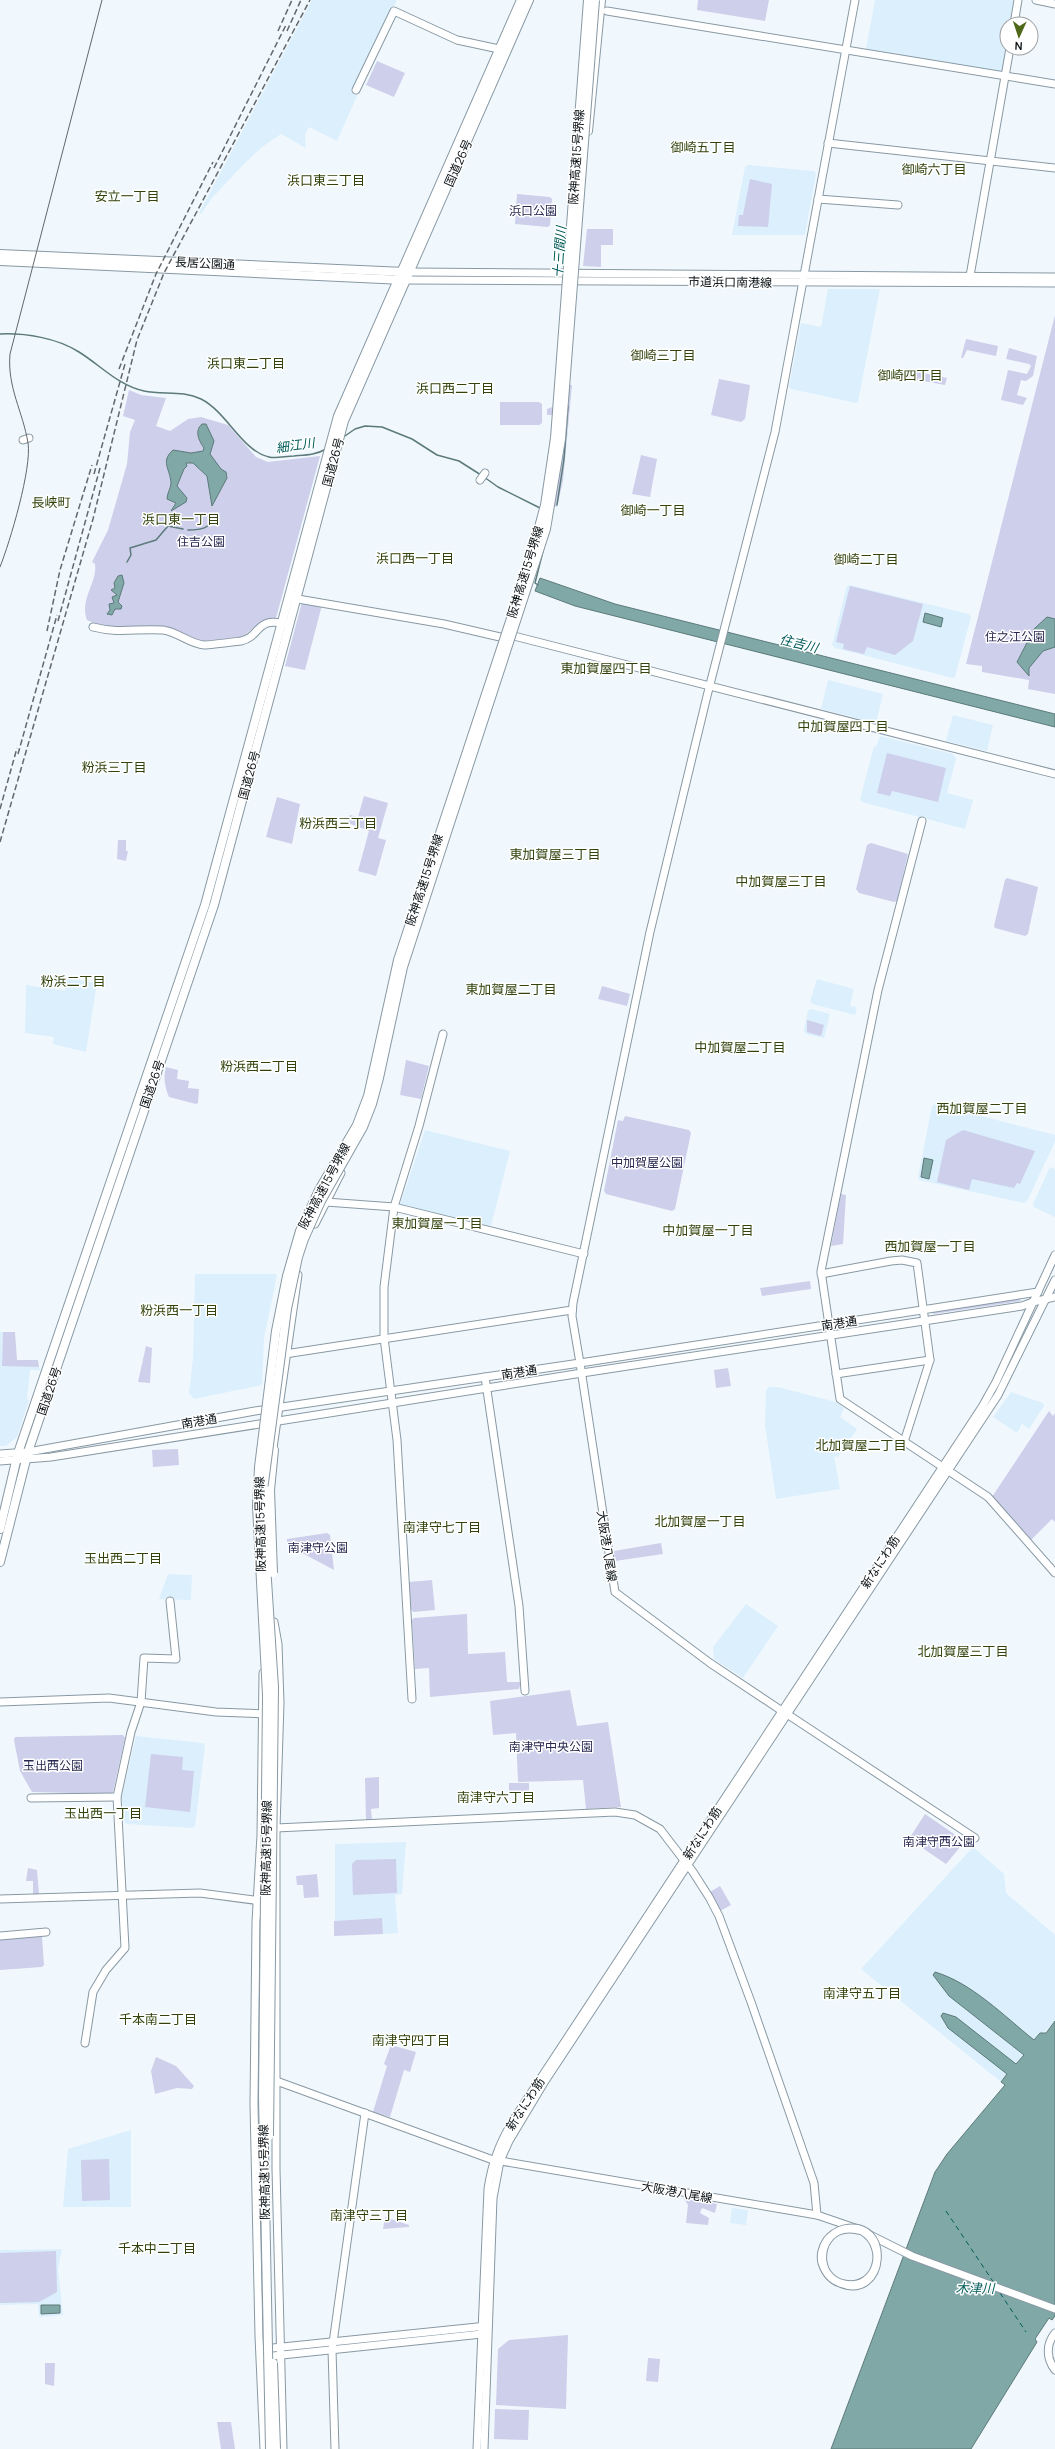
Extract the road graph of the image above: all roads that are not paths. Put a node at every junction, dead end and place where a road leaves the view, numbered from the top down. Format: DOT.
graph roads {
  1 [pos="521,0"];
  2 [pos="529,0"];
  3 [pos="588,0"];
  4 [pos="595,0"];
  5 [pos="601,0"];
  6 [pos="855,0"];
  7 [pos="1018,0"];
  8 [pos="1036,0"];
  9 [pos="1055,4"];
  10 [pos="607,10"];
  11 [pos="1015,16"];
  12 [pos="499,49"];
  13 [pos="846,50"];
  14 [pos="1009,56"];
  15 [pos="1006,76"];
  16 [pos="1055,84"];
  17 [pos="356,90"];
  18 [pos="828,143"];
  19 [pos="990,160"];
  20 [pos="1055,168"];
  21 [pos="818,199"];
  22 [pos="898,205"];
  23 [pos="578,213"];
  24 [pos="0,254"];
  25 [pos="0,261"];
  26 [pos="404,276"];
  27 [pos="970,276"];
  28 [pos="1055,277"];
  29 [pos="803,279"];
  30 [pos="1055,283"];
  31 [pos="334,443"];
  32 [pos="486,473"];
  33 [pos="480,480"];
  34 [pos="288,597"];
  35 [pos="297,599"];
  36 [pos="281,622"];
  37 [pos="290,624"];
  38 [pos="93,627"];
  39 [pos="710,687"];
  40 [pos="1055,774"];
  41 [pos="922,821"];
  42 [pos="389,985"];
  43 [pos="443,1034"];
  44 [pos="347,1162"];
  45 [pos="313,1199"];
  46 [pos="326,1202"];
  47 [pos="394,1207"];
  48 [pos="584,1254"];
  49 [pos="1055,1255"];
  50 [pos="286,1272"];
  51 [pos="821,1274"];
  52 [pos="1055,1280"];
  53 [pos="1053,1289"];
  54 [pos="1038,1292"];
  55 [pos="1055,1297"];
  56 [pos="1046,1299"];
  57 [pos="1033,1302"];
  58 [pos="923,1309"];
  59 [pos="572,1310"];
  60 [pos="924,1320"];
  61 [pos="829,1325"];
  62 [pos="830,1335"];
  63 [pos="384,1337"];
  64 [pos="285,1354"];
  65 [pos="930,1360"];
  66 [pos="580,1363"];
  67 [pos="582,1373"];
  68 [pos="836,1374"];
  69 [pos="485,1377"];
  70 [pos="487,1388"];
  71 [pos="390,1391"];
  72 [pos="392,1402"];
  73 [pos="278,1408"];
  74 [pos="264,1410"];
  75 [pos="278,1420"];
  76 [pos="262,1422"];
  77 [pos="904,1442"];
  78 [pos="274,1450"];
  79 [pos="0,1454"];
  80 [pos="27,1456"];
  81 [pos="17,1457"];
  82 [pos="0,1461"];
  83 [pos="945,1468"];
  84 [pos="0,1529"];
  85 [pos="0,1562"];
  86 [pos="1055,1573"];
  87 [pos="170,1601"];
  88 [pos="274,1687"];
  89 [pos="524,1692"];
  90 [pos="412,1699"];
  91 [pos="0,1702"];
  92 [pos="141,1702"];
  93 [pos="784,1712"];
  94 [pos="262,1714"];
  95 [pos="280,1716"];
  96 [pos="117,1797"];
  97 [pos="31,1798"];
  98 [pos="276,1828"];
  99 [pos="975,1838"];
  100 [pos="686,1863"];
  101 [pos="123,1896"];
  102 [pos="0,1899"];
  103 [pos="257,1901"];
  104 [pos="277,1902"];
  105 [pos="46,1932"];
  106 [pos="0,1936"];
  107 [pos="85,2043"];
  108 [pos="254,2077"];
  109 [pos="276,2080"];
  110 [pos="365,2113"];
  111 [pos="263,2146"];
  112 [pos="496,2160"];
  113 [pos="816,2215"];
  114 [pos="1055,2309"];
  115 [pos="486,2326"];
  116 [pos="1055,2333"];
  117 [pos="482,2334"];
  118 [pos="333,2346"];
  119 [pos="259,2349"];
  120 [pos="279,2352"];
  121 [pos="260,2357"];
  122 [pos="1055,2369"];
  123 [pos="264,2449"];
  124 [pos="270,2449"];
  125 [pos="276,2449"];
  126 [pos="282,2449"];
  127 [pos="336,2449"];
  128 [pos="477,2449"];
  129 [pos="484,2449"];
  1 -- 12 [label="highway, 国道26号"];
  2 -- 26 [label="highway, 国道26号"];
  3 -- 111 [label="highway, 阪神高速15号堺線, bridge"];
  4 -- 23 [label="highway, 阪神高速15号堺線, bridge"];
  5 -- 23 [label="highway, bridge"];
  6 -- 13 [label="street"];
  7 -- 11 [label="street"];
  8 -- 9 [label="street"];
  10 -- 13 [label="street"];
  12 -- 17 [label="street"];
  12 -- 26 [label="highway, 国道26号"];
  13 -- 15 [label="street"];
  13 -- 18 [label="street"];
  14 -- 15 [label="street"];
  15 -- 16 [label="street"];
  15 -- 19 [label="street"];
  18 -- 19 [label="street"];
  18 -- 21 [label="street"];
  19 -- 20 [label="street"];
  19 -- 27 [label="street"];
  21 -- 22 [label="street"];
  21 -- 29 [label="street"];
  23 -- 88 [label="highway, 阪神高速15号堺線, bridge"];
  24 -- 26 [label="highway, 長居公園通"];
  25 -- 26 [label="highway, 長居公園通"];
  26 -- 29 [label="street, 市道浜口南港線, bridge"];
  26 -- 31 [label="highway, 国道26号"];
  26 -- 31 [label="highway, 国道26号"];
  27 -- 28 [label="street, 市道浜口南港線"];
  27 -- 29 [label="street, 市道浜口南港線"];
  29 -- 30 [label="street, 市道浜口南港線"];
  29 -- 39 [label="street"];
  31 -- 34 [label="highway, 国道26号"];
  31 -- 35 [label="highway, 国道26号"];
  32 -- 33 [label="street"];
  34 -- 35 [label="street"];
  34 -- 36 [label="highway, 国道26号"];
  35 -- 37 [label="highway, 国道26号"];
  35 -- 39 [label="street"];
  36 -- 37 [label="street"];
  36 -- 38 [label="street"];
  36 -- 81 [label="highway, 国道26号"];
  37 -- 80 [label="highway, 国道26号"];
  39 -- 40 [label="street"];
  39 -- 48 [label="street"];
  41 -- 51 [label="street"];
  42 -- 45 [label="street"];
  43 -- 47 [label="street"];
  44 -- 46 [label="street"];
  46 -- 47 [label="street"];
  46 -- 64 [label="street"];
  47 -- 48 [label="street"];
  47 -- 63 [label="street"];
  48 -- 59 [label="street"];
  49 -- 54 [label="street, 新なにわ筋"];
  50 -- 74 [label="street"];
  51 -- 58 [label="street"];
  51 -- 61 [label="street"];
  52 -- 53 [label="street, 新なにわ筋"];
  53 -- 54 [label="street, 南港通"];
  53 -- 56 [label="street, 新なにわ筋"];
  54 -- 57 [label="street, 新なにわ筋"];
  54 -- 58 [label="street, 南港通"];
  55 -- 56 [label="street, 南港通"];
  56 -- 57 [label="street, 南港通"];
  56 -- 83 [label="street, 新なにわ筋"];
  57 -- 60 [label="street, 南港通"];
  57 -- 83 [label="street, 新なにわ筋"];
  58 -- 60 [label="street"];
  58 -- 61 [label="street, 南港通"];
  59 -- 63 [label="street"];
  59 -- 66 [label="street, 大阪港八尾線"];
  60 -- 62 [label="street, 南港通"];
  60 -- 65 [label="street"];
  61 -- 62 [label="street"];
  61 -- 66 [label="street, 南港通"];
  62 -- 67 [label="street, 南港通"];
  62 -- 68 [label="street"];
  63 -- 64 [label="street"];
  63 -- 71 [label="street"];
  64 -- 73 [label="street"];
  65 -- 68 [label="street"];
  65 -- 77 [label="street"];
  66 -- 67 [label="street, 大阪港八尾線"];
  66 -- 69 [label="street, 南港通"];
  67 -- 70 [label="street, 南港通"];
  67 -- 93 [label="street, 大阪港八尾線"];
  68 -- 77 [label="street"];
  69 -- 70 [label="street"];
  69 -- 71 [label="street, 南港通"];
  70 -- 72 [label="street, 南港通"];
  70 -- 89 [label="street"];
  71 -- 72 [label="street"];
  71 -- 73 [label="street, 南港通"];
  72 -- 75 [label="street, 南港通"];
  72 -- 90 [label="street"];
  73 -- 74 [label="street, 南港通"];
  73 -- 75 [label="street"];
  74 -- 76 [label="street"];
  74 -- 80 [label="street, 南港通"];
  75 -- 76 [label="street, 南港通"];
  75 -- 78 [label="street"];
  76 -- 80 [label="street, 南港通"];
  76 -- 94 [label="street"];
  77 -- 83 [label="street"];
  78 -- 88 [label="highway, bridge"];
  78 -- 95 [label="street"];
  79 -- 81 [label="street, 南港通"];
  80 -- 81 [label="street, 南港通"];
  80 -- 85 [label="highway, 国道26号"];
  81 -- 82 [label="street, 南港通"];
  81 -- 84 [label="highway, 国道26号"];
  83 -- 86 [label="street"];
  83 -- 93 [label="street, 新なにわ筋"];
  87 -- 92 [label="street"];
  88 -- 125 [label="highway, 阪神高速15号堺線, bridge"];
  91 -- 92 [label="street"];
  92 -- 94 [label="street"];
  92 -- 96 [label="street"];
  93 -- 99 [label="street, 大阪港八尾線"];
  93 -- 100 [label="street, 新なにわ筋"];
  94 -- 95 [label="street"];
  94 -- 103 [label="street"];
  95 -- 98 [label="street"];
  96 -- 97 [label="street"];
  96 -- 101 [label="street"];
  98 -- 100 [label="street"];
  98 -- 104 [label="street"];
  100 -- 112 [label="street, 新なにわ筋"];
  100 -- 113 [label="street"];
  101 -- 102 [label="street"];
  101 -- 103 [label="street"];
  101 -- 107 [label="street"];
  103 -- 104 [label="street"];
  103 -- 108 [label="street"];
  103 -- 111 [label="highway, bridge"];
  104 -- 109 [label="street"];
  105 -- 106 [label="street"];
  108 -- 109 [label="street, 大阪港八尾線"];
  108 -- 119 [label="street"];
  109 -- 110 [label="street, 大阪港八尾線"];
  109 -- 120 [label="street"];
  110 -- 112 [label="street, 大阪港八尾線"];
  110 -- 118 [label="street"];
  111 -- 124 [label="highway, 阪神高速15号堺線, bridge"];
  112 -- 113 [label="street, 大阪港八尾線"];
  112 -- 115 [label="street, 新なにわ筋"];
  113 -- 114 [label="street, 大阪港八尾線, bridge"];
  115 -- 117 [label="street, 新なにわ筋"];
  115 -- 118 [label="street"];
  115 -- 129 [label="street, 新なにわ筋"];
  116 -- 122 [label="street"];
  117 -- 118 [label="street"];
  117 -- 128 [label="street, 新なにわ筋"];
  118 -- 120 [label="street"];
  118 -- 127 [label="street"];
  119 -- 120 [label="street"];
  119 -- 121 [label="street"];
  120 -- 121 [label="street"];
  120 -- 126 [label="street"];
  121 -- 123 [label="street"];
}
